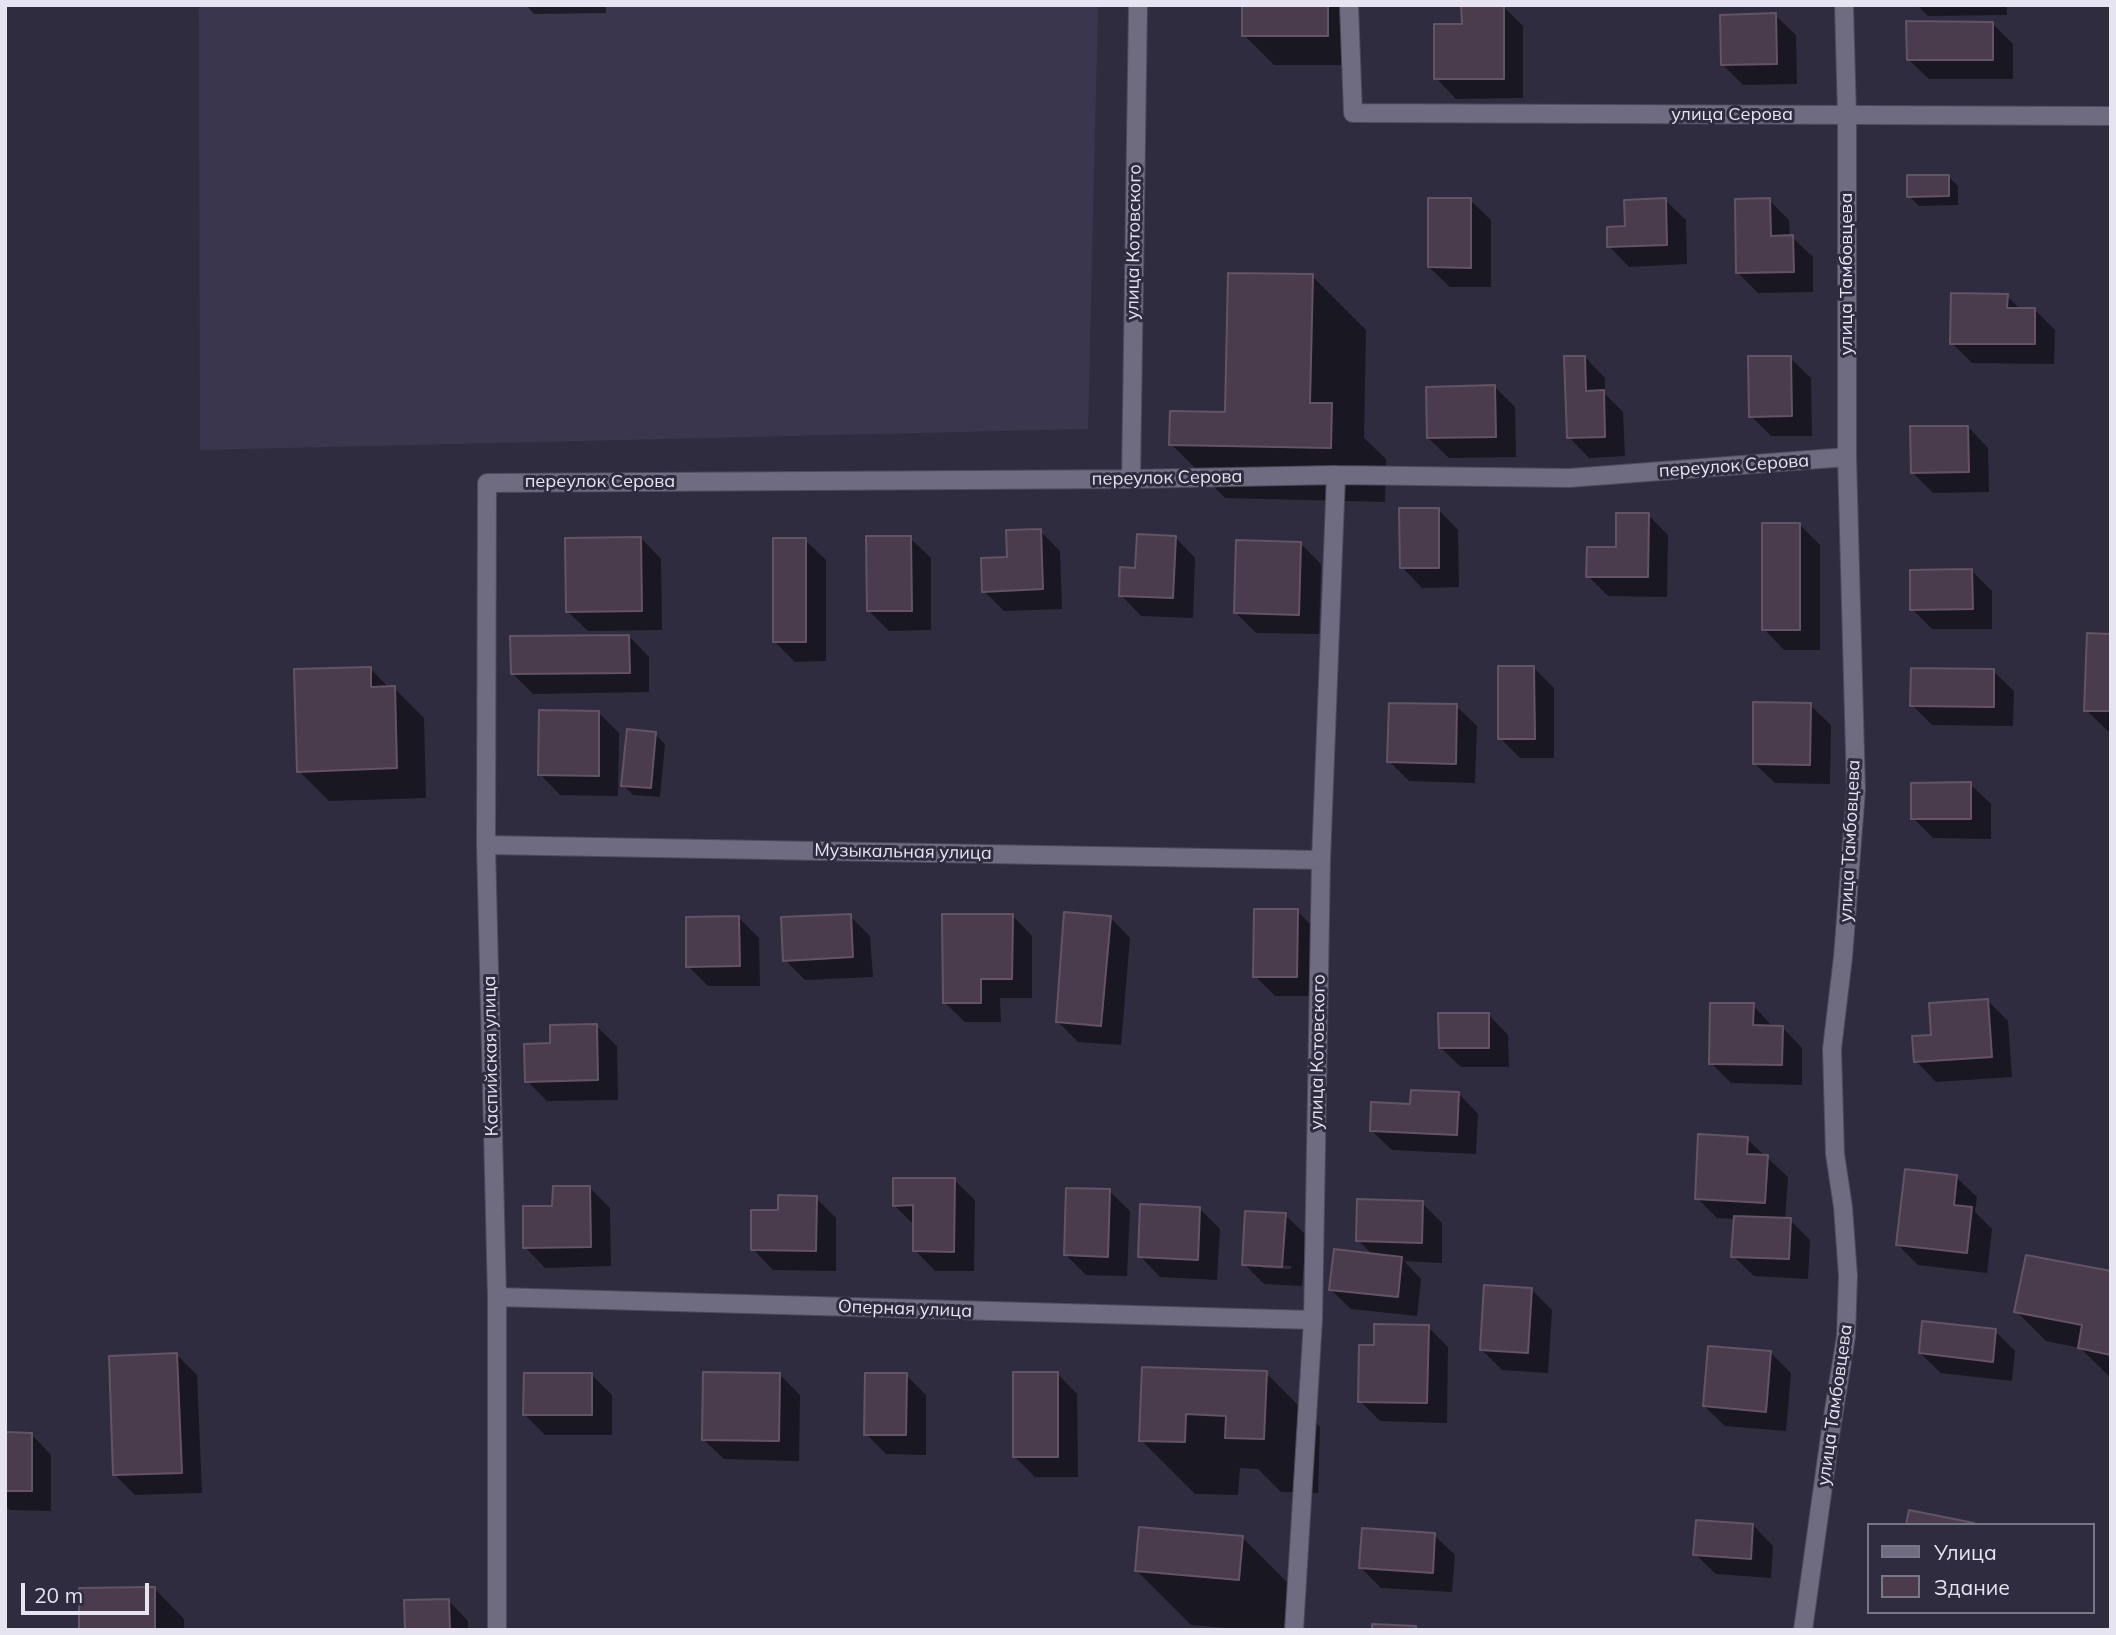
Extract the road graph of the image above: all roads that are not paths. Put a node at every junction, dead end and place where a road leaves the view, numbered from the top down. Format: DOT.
graph roads {
  1 [pos="1138,5"];
  2 [pos="1349,5"];
  3 [pos="1844,5"];
  4 [pos="1847,116"];
  5 [pos="2111,116"];
  6 [pos="1847,457"];
  7 [pos="1336,475"];
  8 [pos="1131,479"];
  9 [pos="487,482"];
  10 [pos="486,845"];
  11 [pos="1321,860"];
  12 [pos="497,1297"];
  13 [pos="1313,1320"];
  14 [pos="497,1630"];
  15 [pos="1294,1630"];
  16 [pos="1803,1630"];
  1 -- 8 [label="street, улица Котовского"];
  2 -- 4 [label="street, улица Серова"];
  3 -- 4 [label="street, улица Тамбовцева"];
  4 -- 5 [label="street, улица Серова"];
  4 -- 6 [label="street, улица Тамбовцева"];
  6 -- 7 [label="street, переулок Серова"];
  6 -- 16 [label="street, улица Тамбовцева"];
  7 -- 8 [label="street, переулок Серова"];
  7 -- 11 [label="street, улица Котовского"];
  8 -- 9 [label="street, переулок Серова"];
  9 -- 10 [label="street, Каспийская улица"];
  10 -- 11 [label="street, Музыкальная улица"];
  10 -- 12 [label="street, Каспийская улица"];
  11 -- 13 [label="street, улица Котовского"];
  12 -- 13 [label="street, Оперная улица"];
  12 -- 14 [label="street, Каспийская улица"];
  13 -- 15 [label="street, улица Котовского"];
}
